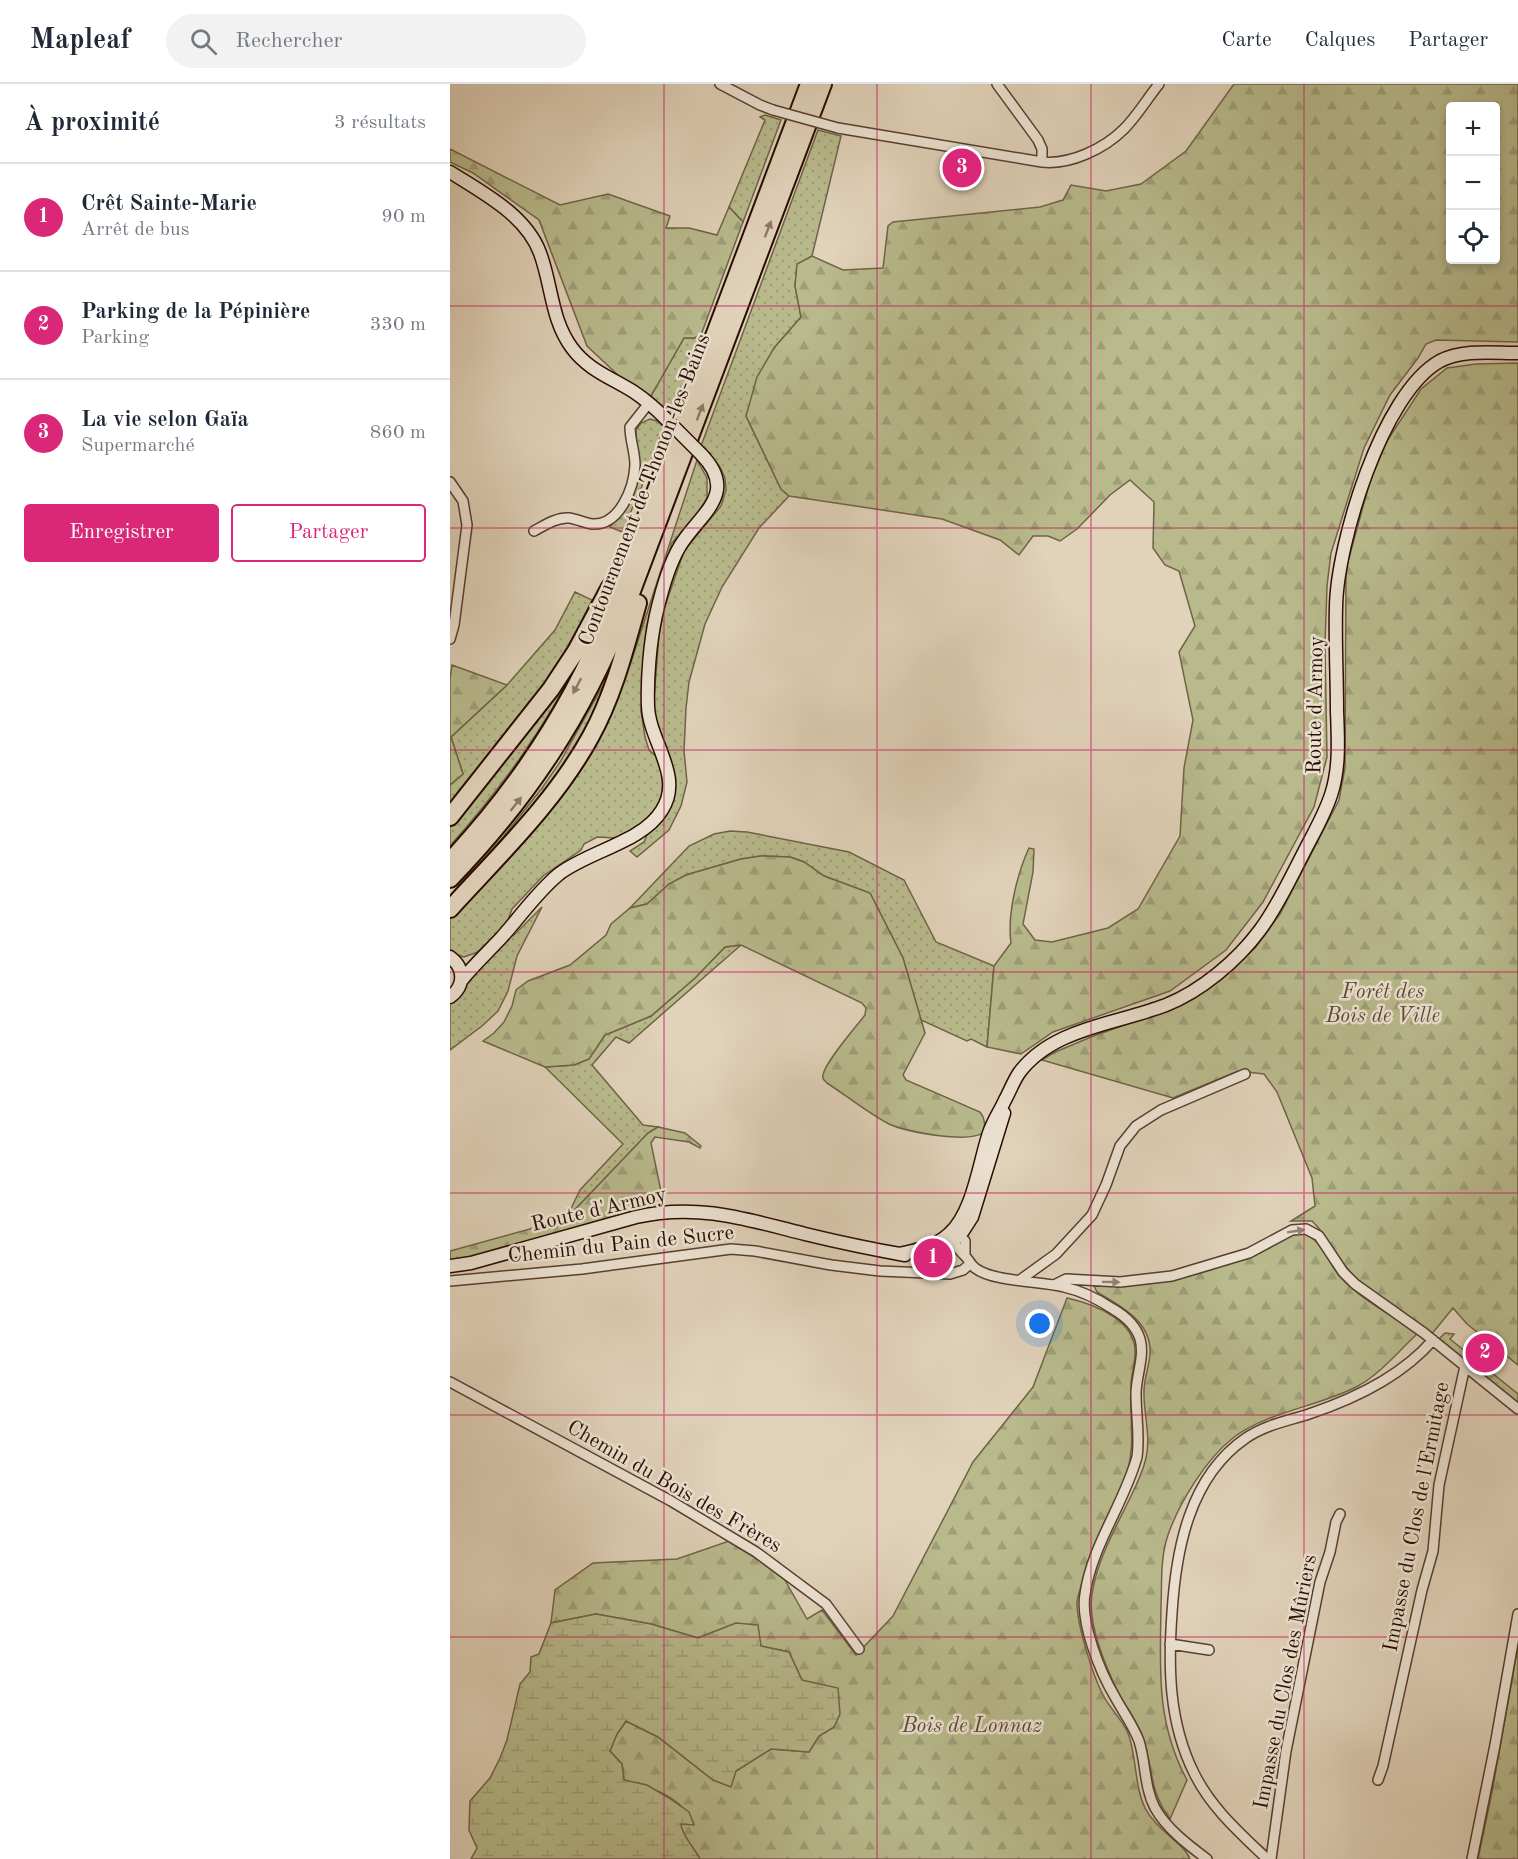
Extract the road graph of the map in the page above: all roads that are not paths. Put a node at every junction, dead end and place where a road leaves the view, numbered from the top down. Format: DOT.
graph roads {
  1 [pos="720,84"];
  2 [pos="799,84"];
  3 [pos="1159,84"];
  4 [pos="999,85"];
  5 [pos="819,87"];
  6 [pos="794,125"];
  7 [pos="1042,162"];
  8 [pos="450,172"];
  9 [pos="1518,353"];
  10 [pos="649,403"];
  11 [pos="450,482"];
  12 [pos="664,506"];
  13 [pos="647,515"];
  14 [pos="534,531"];
  15 [pos="450,639"];
  16 [pos="450,817"];
  17 [pos="450,861"];
  18 [pos="450,879"];
  19 [pos="450,909"];
  20 [pos="489,951"];
  21 [pos="452,959"];
  22 [pos="461,981"];
  23 [pos="450,997"];
  24 [pos="1245,1074"];
  25 [pos="954,1235"];
  26 [pos="968,1259"];
  27 [pos="450,1266"];
  28 [pos="1020,1280"];
  29 [pos="450,1281"];
  30 [pos="1054,1285"];
  31 [pos="1433,1340"];
  32 [pos="1465,1366"];
  33 [pos="450,1382"];
  34 [pos="1518,1409"];
  35 [pos="1340,1514"];
  36 [pos="1518,1614"];
  37 [pos="1170,1644"];
  38 [pos="859,1649"];
  39 [pos="1209,1650"];
  40 [pos="1378,1780"];
  41 [pos="1206,1859"];
  42 [pos="1269,1859"];
  43 [pos="1472,1859"];
  1 -- 7 [label="street, bridge"];
  2 -- 6 [label="highway"];
  3 -- 7 [label="street"];
  4 -- 7 [label="street"];
  5 -- 6 [label="highway, Contournement de Thonon-les-Bains"];
  12 -- 5 [label="highway, Contournement de Thonon-les-Bains, one-way"];
  6 -- 13 [label="highway, Contournement de Thonon-les-Bains"];
  8 -- 10 [label="main road"];
  9 -- 25 [label="main road, Route d'Armoy"];
  10 -- 14 [label="street"];
  10 -- 20 [label="main road, bridge"];
  11 -- 15 [label="street"];
  18 -- 12 [label="highway, Contournement de Thonon-les-Bains, one-way"];
  12 -- 19 [label="highway"];
  13 -- 16 [label="highway"];
  13 -- 17 [label="highway, Contournement de Thonon-les-Bains, one-way"];
  20 -- 21 [label="main road"];
  20 -- 22 [label="main road"];
  21 -- 22 [label="main road"];
  22 -- 23 [label="main road"];
  24 -- 28 [label="street"];
  25 -- 26 [label="street"];
  25 -- 27 [label="main road, Route d'Armoy"];
  26 -- 28 [label="street"];
  26 -- 29 [label="street, Chemin du Pain de Sucre"];
  28 -- 30 [label="street"];
  30 -- 31 [label="street, one-way"];
  30 -- 41 [label="street"];
  31 -- 32 [label="street"];
  31 -- 37 [label="street"];
  32 -- 34 [label="street"];
  32 -- 40 [label="street, Impasse du Clos de l'Ermitage"];
  33 -- 38 [label="street, Chemin du Bois des Frères"];
  35 -- 42 [label="street, Impasse du Clos des Mûriers"];
  36 -- 43 [label="street"];
  37 -- 39 [label="street"];
  37 -- 42 [label="street"];
}
